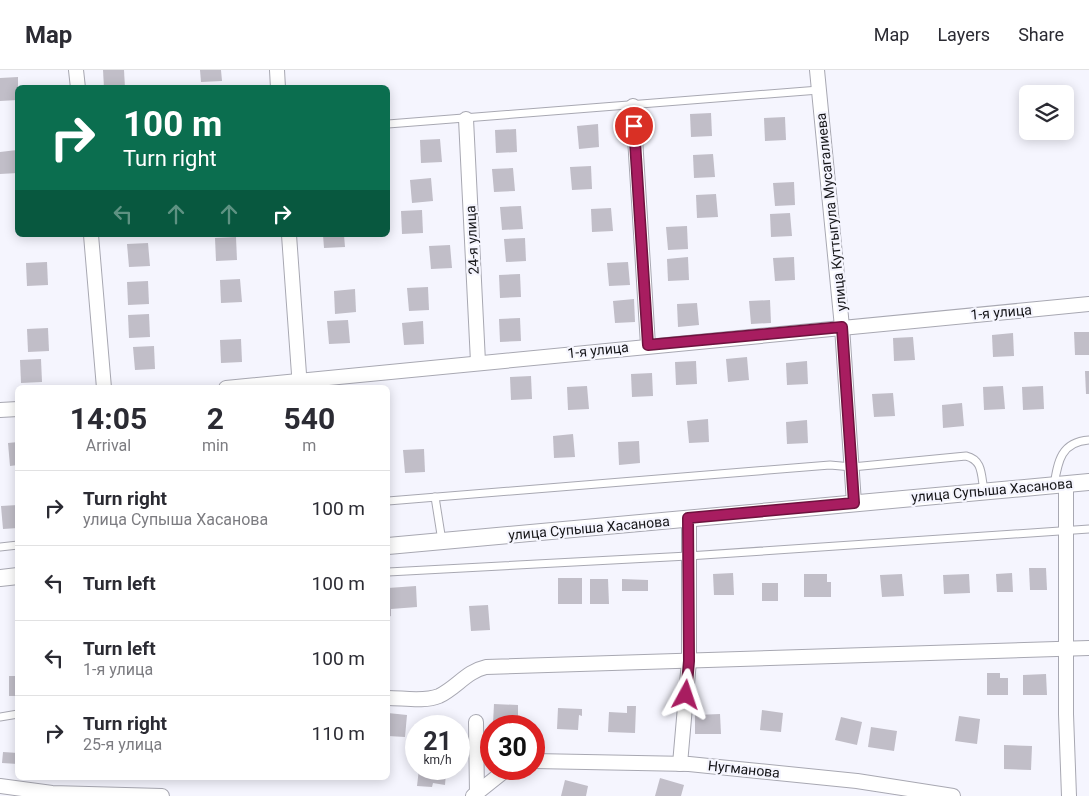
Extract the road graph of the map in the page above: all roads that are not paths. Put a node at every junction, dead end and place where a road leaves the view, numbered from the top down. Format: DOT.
graph roads {
  1 [pos="76,70"];
  2 [pos="277,70"];
  3 [pos="817,70"];
  4 [pos="78,85"];
  5 [pos="278,85"];
  6 [pos="819,90"];
  7 [pos="633,106"];
  8 [pos="466,119"];
  9 [pos="390,124"];
  10 [pos="91,237"];
  11 [pos="289,237"];
  12 [pos="1089,304"];
  13 [pos="842,327"];
  14 [pos="648,345"];
  15 [pos="478,362"];
  16 [pos="300,384"];
  17 [pos="104,385"];
  18 [pos="282,385"];
  19 [pos="15,409"];
  20 [pos="0,410"];
  21 [pos="1089,440"];
  22 [pos="852,468"];
  23 [pos="1089,482"];
  24 [pos="1060,484"];
  25 [pos="984,491"];
  26 [pos="435,497"];
  27 [pos="390,501"];
  28 [pos="854,503"];
  29 [pos="688,518"];
  30 [pos="1089,529"];
  31 [pos="1066,531"];
  32 [pos="442,541"];
  33 [pos="15,545"];
  34 [pos="390,546"];
  35 [pos="0,547"];
  36 [pos="688,556"];
  37 [pos="390,572"];
  38 [pos="15,576"];
  39 [pos="0,578"];
  40 [pos="1089,648"];
  41 [pos="1066,650"];
  42 [pos="689,661"];
  43 [pos="390,698"];
  44 [pos="15,714"];
  45 [pos="0,717"];
  46 [pos="476,722"];
  47 [pos="545,761"];
  48 [pos="680,764"];
  49 [pos="493,780"];
  50 [pos="0,786"];
  51 [pos="475,795"];
  52 [pos="162,796"];
  53 [pos="954,796"];
  54 [pos="1069,796"];
  1 -- 4 [label="street"];
  2 -- 5 [label="street"];
  3 -- 6 [label="street, улица Куттыгула Мусагалиева"];
  6 -- 7 [label="lane"];
  6 -- 13 [label="street, улица Куттыгула Мусагалиева"];
  7 -- 8 [label="lane"];
  7 -- 14 [label="street"];
  8 -- 9 [label="lane"];
  8 -- 15 [label="street, 24-я улица"];
  10 -- 17 [label="street"];
  11 -- 16 [label="street"];
  12 -- 13 [label="street, 1-я улица"];
  13 -- 14 [label="street, 1-я улица"];
  13 -- 22 [label="street, улица Куттыгула Мусагалиева"];
  14 -- 15 [label="street, 1-я улица"];
  15 -- 16 [label="street, 1-я улица"];
  16 -- 18 [label="street, 1-я улица"];
  19 -- 20 [label="street"];
  21 -- 24 [label="lane"];
  22 -- 25 [label="lane"];
  22 -- 26 [label="lane"];
  22 -- 28 [label="street, улица Куттыгула Мусагалиева"];
  23 -- 24 [label="street, улица Супыша Хасанова"];
  24 -- 25 [label="street, улица Супыша Хасанова"];
  24 -- 31 [label="street"];
  25 -- 28 [label="street, улица Супыша Хасанова"];
  26 -- 27 [label="lane"];
  26 -- 32 [label="lane"];
  28 -- 29 [label="street, улица Супыша Хасанова"];
  29 -- 32 [label="street, улица Супыша Хасанова"];
  29 -- 36 [label="street"];
  30 -- 31 [label="lane"];
  31 -- 36 [label="lane"];
  31 -- 41 [label="street"];
  32 -- 34 [label="street, улица Супыша Хасанова"];
  33 -- 35 [label="lane"];
  36 -- 37 [label="lane"];
  36 -- 42 [label="street"];
  38 -- 39 [label="street"];
  40 -- 41 [label="street"];
  41 -- 42 [label="street"];
  41 -- 54 [label="street"];
  42 -- 43 [label="street"];
  42 -- 48 [label="street"];
  44 -- 45 [label="lane"];
  46 -- 51 [label="street"];
  47 -- 48 [label="street, Нугманова"];
  48 -- 53 [label="street, Нугманова"];
  49 -- 51 [label="street"];
  50 -- 52 [label="street"];
}
